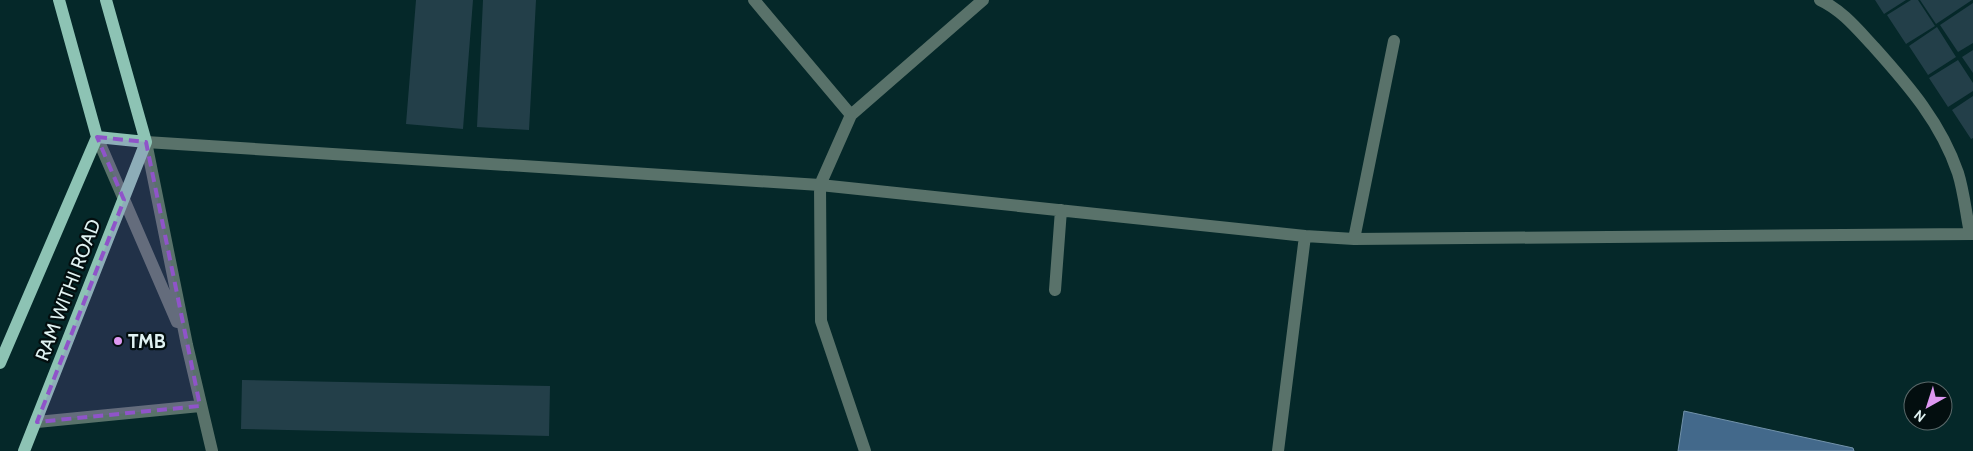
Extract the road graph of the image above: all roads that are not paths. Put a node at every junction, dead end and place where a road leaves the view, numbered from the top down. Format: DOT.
graph roads {
  1 [pos="59,0"];
  2 [pos="106,0"];
  3 [pos="754,0"];
  4 [pos="983,0"];
  5 [pos="1820,0"];
  6 [pos="1394,41"];
  7 [pos="851,115"];
  8 [pos="97,137"];
  9 [pos="146,142"];
  10 [pos="820,185"];
  11 [pos="124,200"];
  12 [pos="1061,210"];
  13 [pos="1972,233"];
  14 [pos="1305,236"];
  15 [pos="1354,239"];
  16 [pos="1055,290"];
  17 [pos="187,345"];
  18 [pos="0,363"];
  19 [pos="200,406"];
  20 [pos="37,422"];
  21 [pos="24,451"];
  22 [pos="212,451"];
  23 [pos="865,451"];
  24 [pos="1278,451"];
  1 -- 8 [label="main road"];
  2 -- 9 [label="main road"];
  3 -- 7 [label="street"];
  4 -- 7 [label="street"];
  5 -- 13 [label="street"];
  6 -- 15 [label="street"];
  7 -- 10 [label="street"];
  8 -- 9 [label="main road"];
  8 -- 11 [label="street"];
  8 -- 18 [label="main road, RAM WITHI ROAD"];
  9 -- 10 [label="street"];
  9 -- 11 [label="main road, RAM WITHI ROAD"];
  9 -- 17 [label="street"];
  10 -- 12 [label="street"];
  10 -- 23 [label="street"];
  11 -- 17 [label="street"];
  11 -- 20 [label="main road, RAM WITHI ROAD"];
  12 -- 14 [label="street"];
  12 -- 16 [label="street"];
  13 -- 15 [label="street"];
  14 -- 15 [label="street"];
  14 -- 24 [label="street"];
  17 -- 19 [label="street"];
  19 -- 20 [label="street"];
  19 -- 22 [label="street"];
  20 -- 21 [label="main road, RAM WITHI ROAD"];
}
